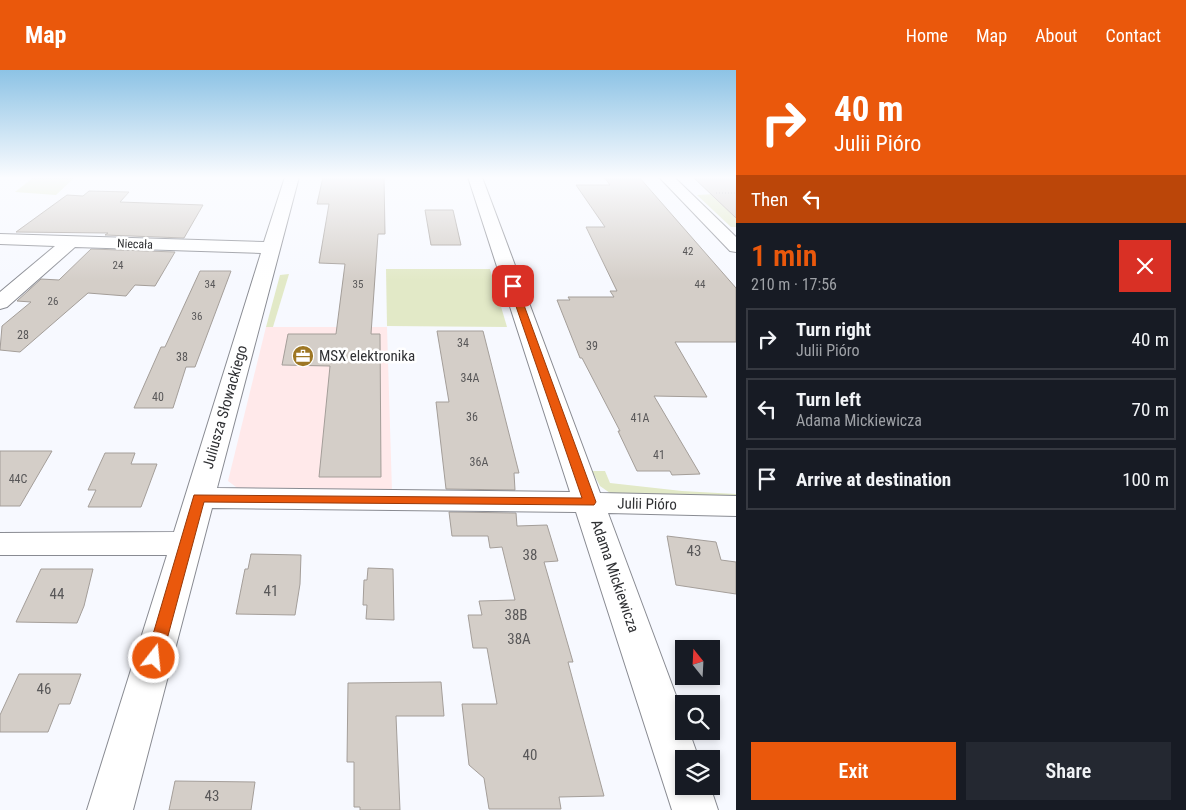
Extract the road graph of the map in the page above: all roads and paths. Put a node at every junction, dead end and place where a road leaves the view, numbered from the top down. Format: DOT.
graph roads {
  1 [pos="281,212"];
  2 [pos="487,212"];
  3 [pos="701,212"];
  4 [pos="0,239"];
  5 [pos="70,242"];
  6 [pos="736,247"];
  7 [pos="270,248"];
  8 [pos="0,303"];
  9 [pos="199,498"];
  10 [pos="589,502"];
  11 [pos="736,506"];
  12 [pos="188,543"];
  13 [pos="0,544"];
  14 [pos="675,751"];
  15 [pos="690,795"];
  16 [pos="110,810"];
  17 [pos="695,810"];
  1 -- 7 [label="street, Juliusza Słowackiego"];
  2 -- 10 [label="street, Adama Mickiewicza"];
  3 -- 6 [label="street"];
  4 -- 5 [label="street, Niecała"];
  5 -- 7 [label="street, Niecała"];
  5 -- 8 [label="street"];
  7 -- 9 [label="street, Juliusza Słowackiego"];
  9 -- 10 [label="street, Julii Pióro"];
  9 -- 12 [label="street, Juliusza Słowackiego"];
  10 -- 11 [label="street, Julii Pióro"];
  10 -- 14 [label="street, Adama Mickiewicza"];
  12 -- 13 [label="street"];
  12 -- 16 [label="street, Juliusza Słowackiego"];
  15 -- 17 [label="street"];
}
